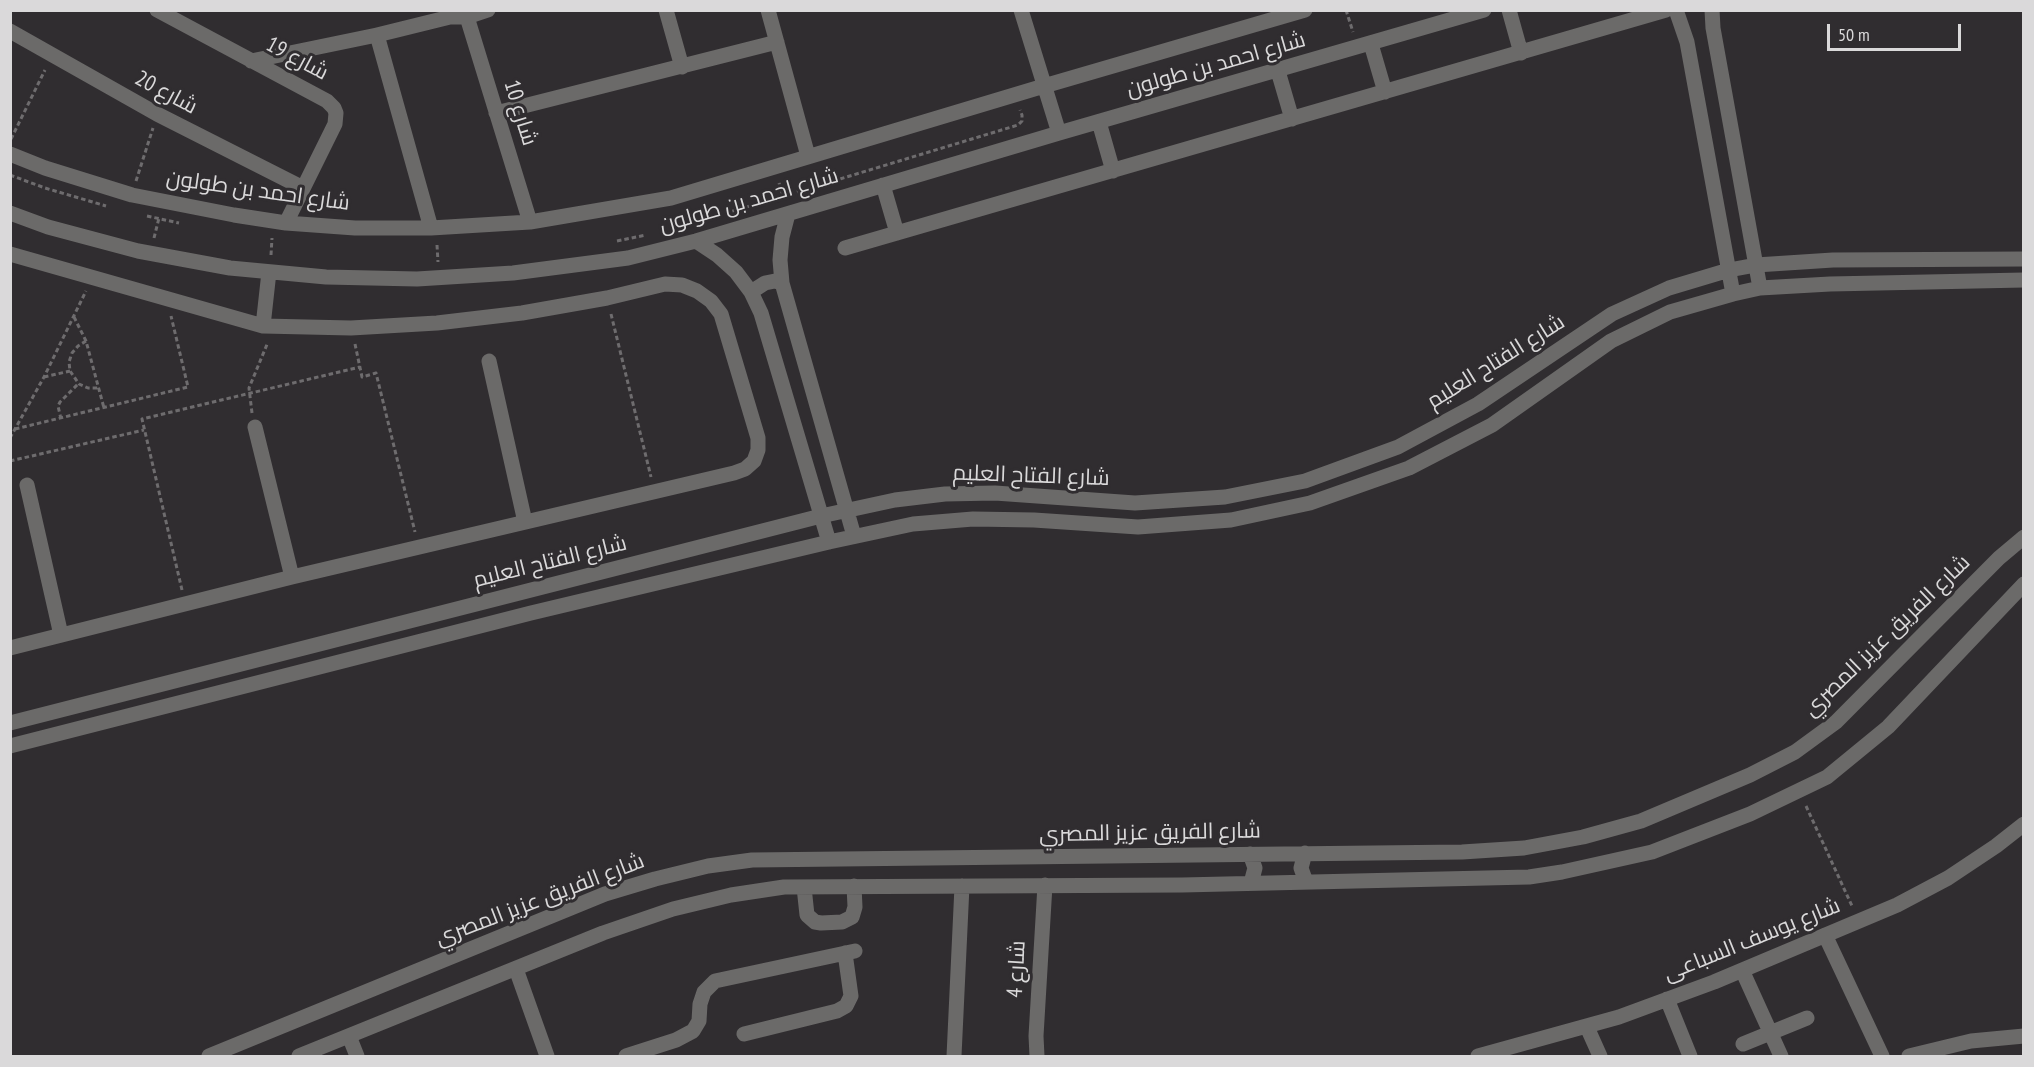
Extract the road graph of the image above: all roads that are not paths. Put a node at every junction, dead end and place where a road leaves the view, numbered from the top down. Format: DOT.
graph roads {
  1 [pos="157,10"];
  2 [pos="488,10"];
  3 [pos="666,10"];
  4 [pos="768,10"];
  5 [pos="1021,10"];
  6 [pos="1305,10"];
  7 [pos="1484,10"];
  8 [pos="1509,10"];
  9 [pos="1666,10"];
  10 [pos="1676,10"];
  11 [pos="1712,10"];
  12 [pos="459,15"];
  13 [pos="10,31"];
  14 [pos="377,35"];
  15 [pos="777,42"];
  16 [pos="1364,46"];
  17 [pos="1521,53"];
  18 [pos="251,60"];
  19 [pos="682,67"];
  20 [pos="1278,71"];
  21 [pos="1044,86"];
  22 [pos="1385,92"];
  23 [pos="496,113"];
  24 [pos="1292,119"];
  25 [pos="1099,122"];
  26 [pos="1059,133"];
  27 [pos="10,154"];
  28 [pos="808,156"];
  29 [pos="1113,171"];
  30 [pos="883,185"];
  31 [pos="303,188"];
  32 [pos="10,213"];
  33 [pos="788,214"];
  34 [pos="280,222"];
  35 [pos="530,222"];
  36 [pos="434,228"];
  37 [pos="897,233"];
  38 [pos="696,241"];
  39 [pos="845,248"];
  40 [pos="10,254"];
  41 [pos="2024,258"];
  42 [pos="1756,265"];
  43 [pos="1729,270"];
  44 [pos="269,272"];
  45 [pos="2024,280"];
  46 [pos="782,283"];
  47 [pos="1760,288"];
  48 [pos="751,292"];
  49 [pos="1733,294"];
  50 [pos="268,326"];
  51 [pos="489,361"];
  52 [pos="255,428"];
  53 [pos="827,441"];
  54 [pos="805,459"];
  55 [pos="1305,481"];
  56 [pos="27,485"];
  57 [pos="1310,503"];
  58 [pos="846,510"];
  59 [pos="821,516"];
  60 [pos="525,522"];
  61 [pos="854,536"];
  62 [pos="2024,537"];
  63 [pos="829,542"];
  64 [pos="292,577"];
  65 [pos="2024,584"];
  66 [pos="61,635"];
  67 [pos="10,648"];
  68 [pos="10,723"];
  69 [pos="10,746"];
  70 [pos="2024,824"];
  71 [pos="1250,854"];
  72 [pos="1305,854"];
  73 [pos="1306,882"];
  74 [pos="1251,883"];
  75 [pos="962,885"];
  76 [pos="1045,885"];
  77 [pos="854,886"];
  78 [pos="804,887"];
  79 [pos="1825,935"];
  80 [pos="516,969"];
  81 [pos="1742,970"];
  82 [pos="1667,999"];
  83 [pos="1807,1018"];
  84 [pos="1587,1027"];
  85 [pos="1770,1033"];
  86 [pos="744,1034"];
  87 [pos="348,1036"];
  88 [pos="2024,1036"];
  89 [pos="1743,1044"];
  90 [pos="1507,1053"];
  91 [pos="209,1056"];
  92 [pos="299,1056"];
  93 [pos="357,1056"];
  94 [pos="547,1056"];
  95 [pos="626,1056"];
  96 [pos="954,1056"];
  97 [pos="1037,1056"];
  98 [pos="1478,1056"];
  99 [pos="1600,1056"];
  100 [pos="1690,1056"];
  101 [pos="1781,1056"];
  102 [pos="1882,1056"];
  103 [pos="1909,1056"];
  1 -- 18 [label="street, شارع 19"];
  2 -- 12 [label="street"];
  3 -- 19 [label="street"];
  4 -- 15 [label="street"];
  5 -- 21 [label="street"];
  6 -- 21 [label="street, شارع احمد بن طولون"];
  7 -- 16 [label="street, شارع احمد بن طولون"];
  8 -- 17 [label="street"];
  9 -- 17 [label="street"];
  10 -- 43 [label="street"];
  11 -- 42 [label="street"];
  12 -- 14 [label="street"];
  12 -- 23 [label="street, شارع 10"];
  13 -- 31 [label="street, شارع 20"];
  14 -- 18 [label="street"];
  14 -- 36 [label="street"];
  15 -- 19 [label="street"];
  15 -- 28 [label="street"];
  16 -- 20 [label="street, شارع احمد بن طولون"];
  16 -- 22 [label="street"];
  17 -- 22 [label="street"];
  18 -- 31 [label="street, شارع 19"];
  19 -- 23 [label="street"];
  20 -- 24 [label="street"];
  20 -- 25 [label="street, شارع احمد بن طولون"];
  21 -- 26 [label="street"];
  21 -- 28 [label="street, شارع احمد بن طولون"];
  22 -- 24 [label="street"];
  23 -- 35 [label="street, شارع 10"];
  24 -- 29 [label="street"];
  25 -- 26 [label="street, شارع احمد بن طولون"];
  25 -- 29 [label="street"];
  26 -- 30 [label="street, شارع احمد بن طولون"];
  27 -- 34 [label="street, شارع احمد بن طولون"];
  28 -- 35 [label="street, شارع احمد بن طولون"];
  29 -- 37 [label="street"];
  30 -- 33 [label="street, شارع احمد بن طولون"];
  30 -- 37 [label="street"];
  31 -- 34 [label="street, شارع 19"];
  32 -- 44 [label="street, شارع احمد بن طولون"];
  33 -- 38 [label="street, شارع احمد بن طولون"];
  33 -- 46 [label="street"];
  34 -- 36 [label="street, شارع احمد بن طولون"];
  35 -- 36 [label="street, شارع احمد بن طولون"];
  37 -- 39 [label="street"];
  38 -- 44 [label="street, شارع احمد بن طولون"];
  38 -- 48 [label="street"];
  40 -- 50 [label="street"];
  41 -- 42 [label="street, شارع الفتاح العليم"];
  42 -- 43 [label="street, شارع الفتاح العليم"];
  42 -- 47 [label="street"];
  43 -- 49 [label="street"];
  43 -- 55 [label="street, شارع الفتاح العليم"];
  44 -- 50 [label="street"];
  45 -- 47 [label="street, شارع الفتاح العليم"];
  46 -- 48 [label="street"];
  46 -- 53 [label="street"];
  47 -- 49 [label="street, شارع الفتاح العليم"];
  48 -- 54 [label="street"];
  49 -- 57 [label="street, شارع الفتاح العليم"];
  50 -- 60 [label="street"];
  51 -- 60 [label="street"];
  52 -- 64 [label="street"];
  53 -- 54 [label="street"];
  53 -- 58 [label="street"];
  54 -- 59 [label="street"];
  55 -- 57 [label="street"];
  55 -- 58 [label="street, شارع الفتاح العليم"];
  56 -- 66 [label="street"];
  57 -- 61 [label="street, شارع الفتاح العليم"];
  58 -- 59 [label="street, شارع الفتاح العليم"];
  58 -- 61 [label="street"];
  59 -- 63 [label="street"];
  59 -- 68 [label="street, شارع الفتاح العليم"];
  60 -- 64 [label="street"];
  61 -- 63 [label="street, شارع الفتاح العليم"];
  62 -- 72 [label="street, شارع الفريق عزيز المصري"];
  63 -- 69 [label="street, شارع الفتاح العليم"];
  64 -- 66 [label="street"];
  65 -- 73 [label="street"];
  66 -- 67 [label="street"];
  70 -- 79 [label="street, شارع يوسف السباعى"];
  71 -- 72 [label="street, شارع الفريق عزيز المصري"];
  71 -- 74 [label="street"];
  71 -- 91 [label="street, شارع الفريق عزيز المصري"];
  72 -- 73 [label="street"];
  73 -- 74 [label="street"];
  74 -- 76 [label="street"];
  75 -- 76 [label="street"];
  75 -- 77 [label="street"];
  75 -- 96 [label="street"];
  76 -- 97 [label="street, شارع 4"];
  77 -- 78 [label="street"];
  77 -- 78 [label="street"];
  78 -- 80 [label="street"];
  79 -- 81 [label="street, شارع يوسف السباعى"];
  79 -- 102 [label="street"];
  80 -- 87 [label="street"];
  80 -- 94 [label="street"];
  81 -- 82 [label="street, شارع يوسف السباعى"];
  81 -- 85 [label="street"];
  82 -- 84 [label="street, شارع يوسف السباعى"];
  82 -- 100 [label="street"];
  83 -- 85 [label="street"];
  84 -- 90 [label="street, شارع يوسف السباعى"];
  84 -- 99 [label="street"];
  85 -- 89 [label="street"];
  85 -- 101 [label="street"];
  86 -- 95 [label="street"];
  87 -- 92 [label="street"];
  87 -- 93 [label="street"];
  88 -- 103 [label="street"];
  90 -- 98 [label="street, شارع يوسف السباعى"];
}
